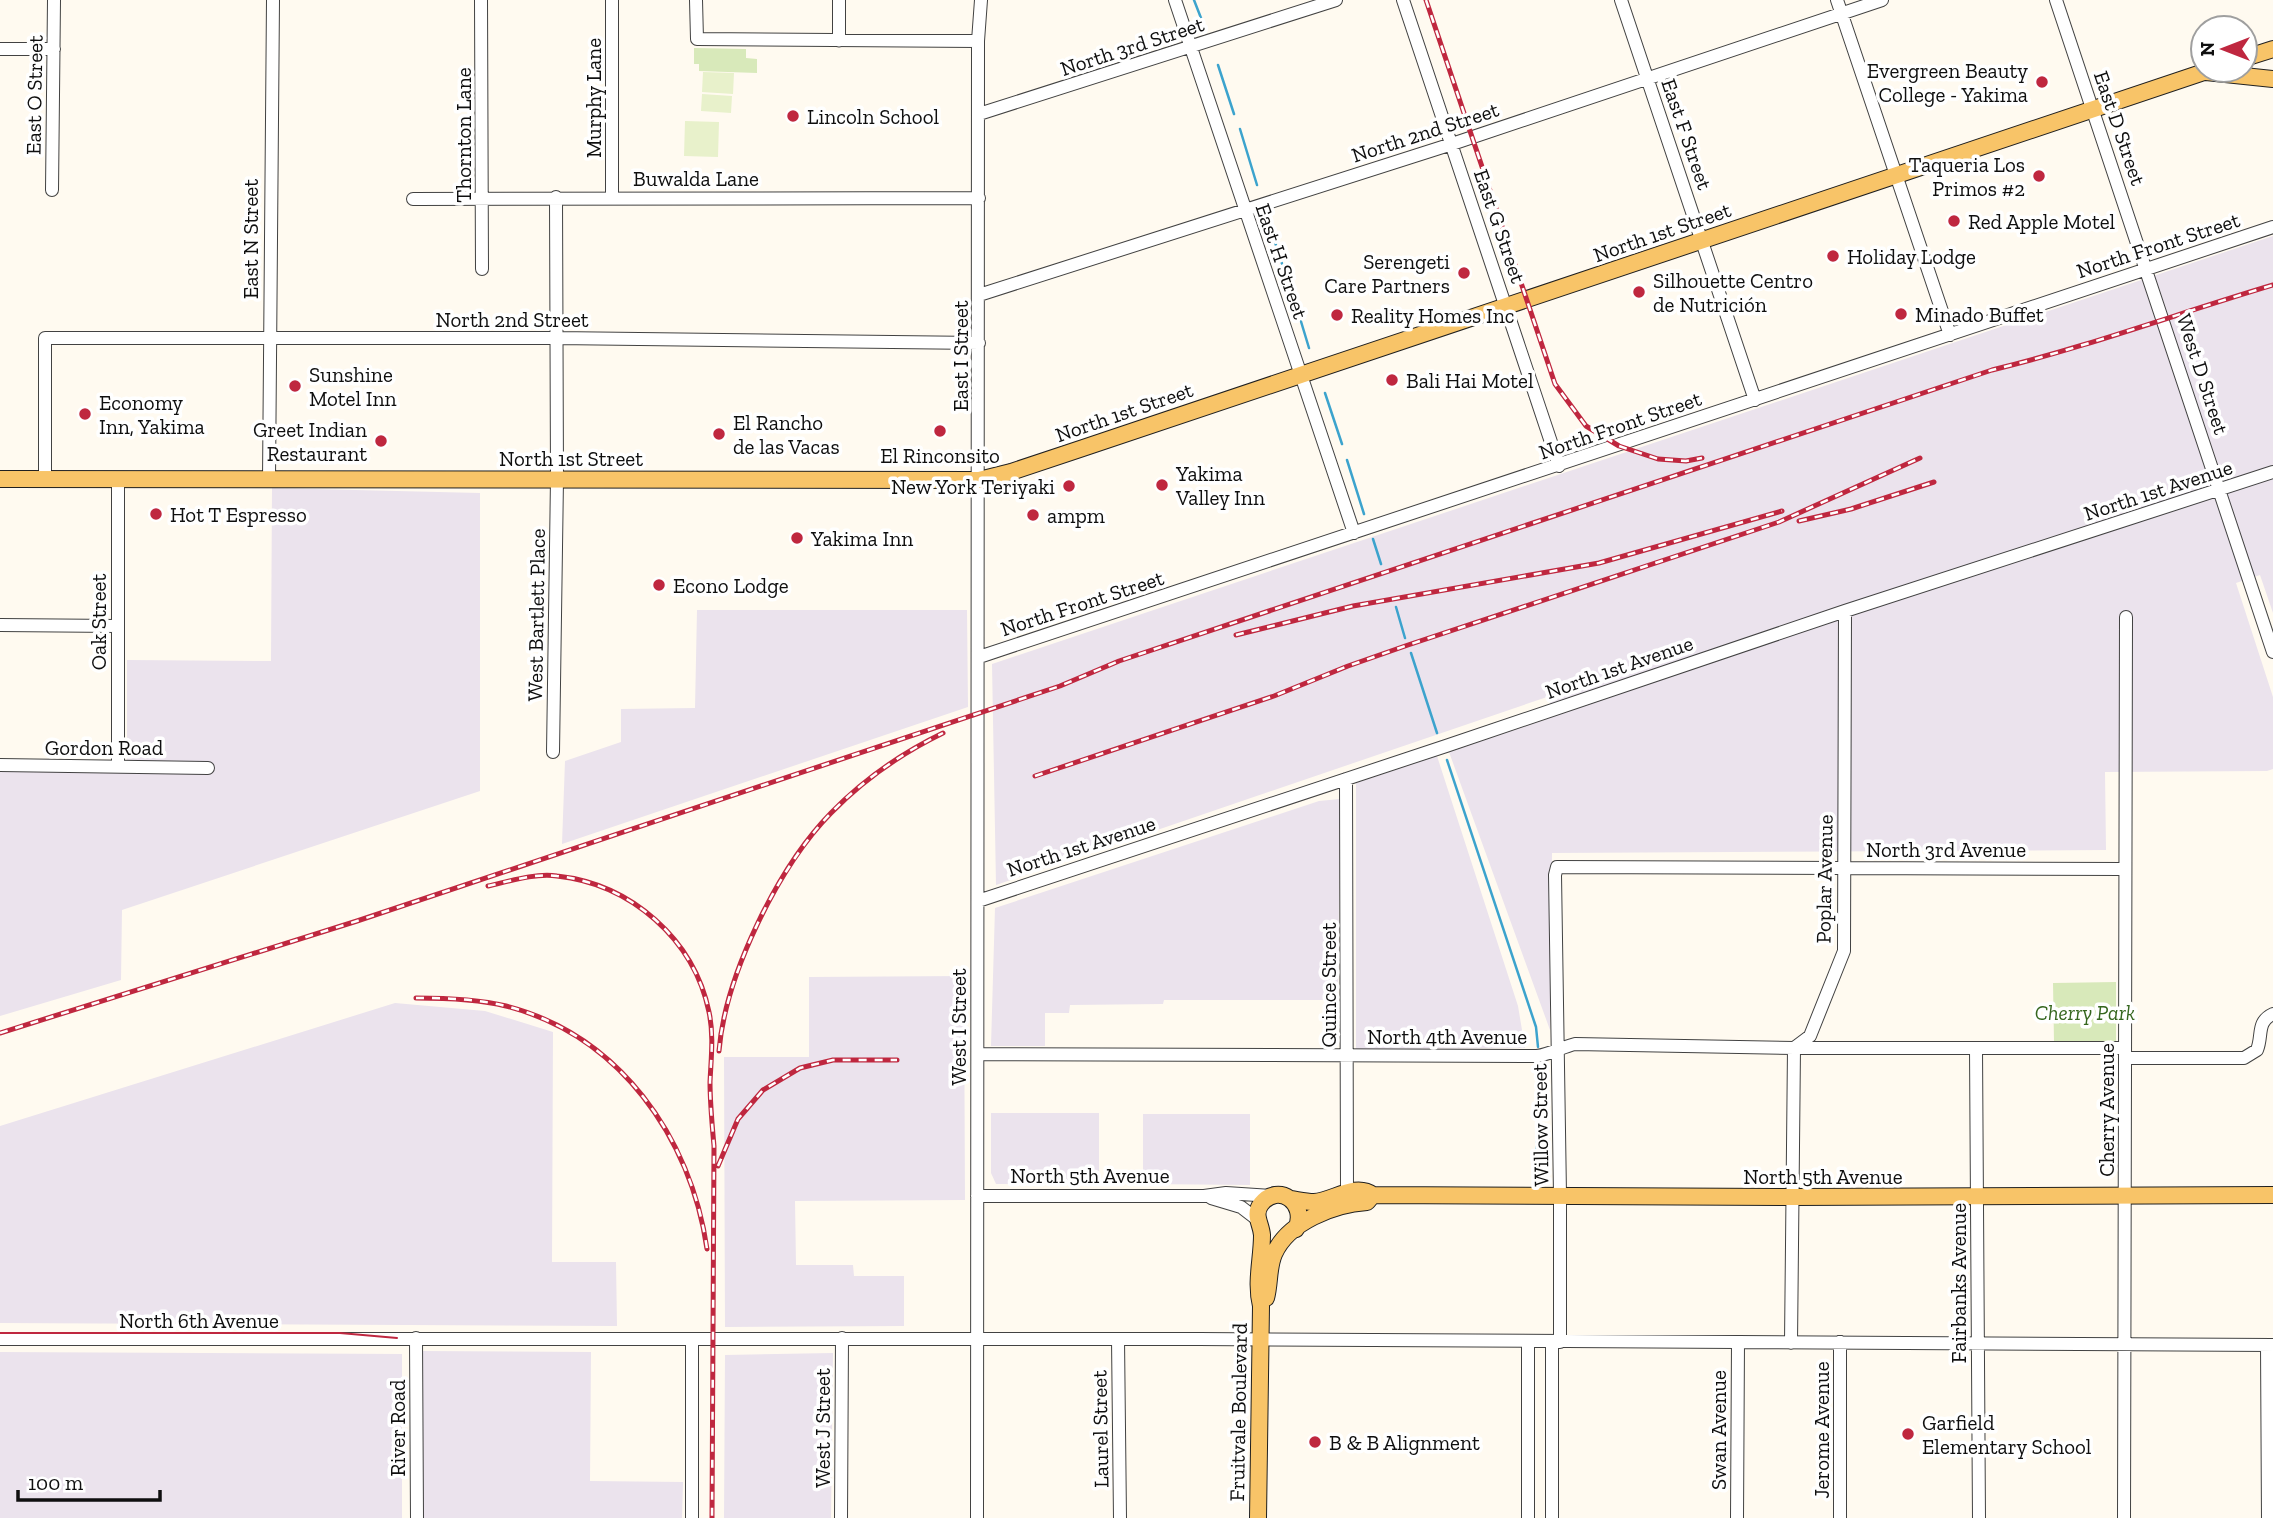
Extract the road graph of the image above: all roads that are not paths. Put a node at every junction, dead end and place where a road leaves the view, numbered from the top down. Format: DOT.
graph roads {
  1 [pos="54,0"];
  2 [pos="273,0"];
  3 [pos="481,0"];
  4 [pos="612,0"];
  5 [pos="696,0"];
  6 [pos="839,0"];
  7 [pos="981,0"];
  8 [pos="1175,0"];
  9 [pos="1336,0"];
  10 [pos="1404,0"];
  11 [pos="1621,0"];
  12 [pos="1837,0"];
  13 [pos="1882,0"];
  14 [pos="2056,0"];
  15 [pos="1841,13"];
  16 [pos="839,41"];
  17 [pos="978,41"];
  18 [pos="1191,48"];
  19 [pos="0,49"];
  20 [pos="54,49"];
  21 [pos="1648,78"];
  22 [pos="2189,78"];
  23 [pos="2094,110"];
  24 [pos="979,114"];
  25 [pos="1452,144"];
  26 [pos="1897,175"];
  27 [pos="52,190"];
  28 [pos="556,197"];
  29 [pos="612,197"];
  30 [pos="483,198"];
  31 [pos="979,198"];
  32 [pos="413,199"];
  33 [pos="1245,211"];
  34 [pos="2273,227"];
  35 [pos="1702,240"];
  36 [pos="482,269"];
  37 [pos="2147,269"];
  38 [pos="979,295"];
  39 [pos="1507,306"];
  40 [pos="1950,335"];
  41 [pos="556,338"];
  42 [pos="269,339"];
  43 [pos="979,343"];
  44 [pos="1300,374"];
  45 [pos="1755,400"];
  46 [pos="1559,466"];
  47 [pos="2273,472"];
  48 [pos="45,478"];
  49 [pos="118,478"];
  50 [pos="0,479"];
  51 [pos="269,479"];
  52 [pos="557,479"];
  53 [pos="979,480"];
  54 [pos="2221,490"];
  55 [pos="1354,533"];
  56 [pos="1845,611"];
  57 [pos="2126,617"];
  58 [pos="0,625"];
  59 [pos="117,626"];
  60 [pos="2273,648"];
  61 [pos="979,657"];
  62 [pos="979,713"];
  63 [pos="554,752"];
  64 [pos="0,765"];
  65 [pos="118,766"];
  66 [pos="208,768"];
  67 [pos="1346,779"];
  68 [pos="1557,867"];
  69 [pos="1844,868"];
  70 [pos="2125,869"];
  71 [pos="978,901"];
  72 [pos="2273,1014"];
  73 [pos="1794,1048"];
  74 [pos="1976,1049"];
  75 [pos="1558,1050"];
  76 [pos="2125,1053"];
  77 [pos="978,1054"];
  78 [pos="1347,1055"];
  79 [pos="1347,1192"];
  80 [pos="1373,1195"];
  81 [pos="1560,1195"];
  82 [pos="2273,1195"];
  83 [pos="977,1196"];
  84 [pos="1204,1196"];
  85 [pos="1272,1196"];
  86 [pos="1976,1196"];
  87 [pos="2125,1196"];
  88 [pos="1794,1197"];
  89 [pos="1291,1199"];
  90 [pos="1260,1225"];
  91 [pos="1291,1233"];
  92 [pos="1262,1306"];
  93 [pos="416,1338"];
  94 [pos="842,1338"];
  95 [pos="0,1339"];
  96 [pos="692,1339"];
  97 [pos="1118,1339"];
  98 [pos="1261,1339"];
  99 [pos="977,1340"];
  100 [pos="1528,1342"];
  101 [pos="1556,1342"];
  102 [pos="1738,1342"];
  103 [pos="1840,1342"];
  104 [pos="1977,1342"];
  105 [pos="1791,1343"];
  106 [pos="2124,1343"];
  107 [pos="2270,1345"];
  108 [pos="416,1518"];
  109 [pos="692,1518"];
  110 [pos="841,1518"];
  111 [pos="977,1518"];
  112 [pos="1120,1518"];
  113 [pos="1258,1518"];
  114 [pos="1528,1518"];
  115 [pos="1552,1518"];
  116 [pos="1737,1518"];
  117 [pos="1840,1518"];
  118 [pos="1979,1518"];
  119 [pos="2124,1518"];
  120 [pos="2268,1518"];
  1 -- 20 [label="street, East O Street"];
  2 -- 42 [label="street, East N Street"];
  3 -- 30 [label="street, Thornton Lane"];
  4 -- 29 [label="street, Murphy Lane"];
  5 -- 16 [label="street"];
  6 -- 16 [label="street"];
  7 -- 17 [label="street, East I Street"];
  8 -- 18 [label="street, East H Street"];
  9 -- 18 [label="street, North 3rd Street"];
  10 -- 25 [label="street, East G Street"];
  11 -- 21 [label="street, East F Street"];
  12 -- 15 [label="street"];
  13 -- 15 [label="street, North 2nd Street"];
  14 -- 23 [label="street, East D Street"];
  15 -- 21 [label="street, North 2nd Street"];
  15 -- 26 [label="street"];
  16 -- 17 [label="street"];
  17 -- 24 [label="street, East I Street"];
  18 -- 24 [label="street, North 3rd Street"];
  18 -- 33 [label="street, East H Street"];
  19 -- 20 [label="street"];
  20 -- 27 [label="street, East O Street"];
  21 -- 25 [label="street, North 2nd Street"];
  21 -- 35 [label="street, East F Street"];
  22 -- 23 [label="main road, North 1st Street"];
  23 -- 26 [label="main road, North 1st Street"];
  23 -- 37 [label="street, East D Street"];
  24 -- 31 [label="street, East I Street"];
  25 -- 33 [label="street, North 2nd Street"];
  25 -- 39 [label="street, East G Street"];
  26 -- 35 [label="main road, North 1st Street"];
  26 -- 40 [label="street"];
  28 -- 29 [label="street, Buwalda Lane"];
  28 -- 30 [label="street, Buwalda Lane"];
  28 -- 41 [label="street, West Bartlett Place"];
  29 -- 31 [label="street, Buwalda Lane"];
  30 -- 32 [label="street, Buwalda Lane"];
  30 -- 36 [label="street, Thornton Lane"];
  31 -- 38 [label="street, East I Street"];
  33 -- 38 [label="street, North 2nd Street"];
  33 -- 44 [label="street, East H Street"];
  34 -- 37 [label="street, North Front Street"];
  35 -- 39 [label="main road, North 1st Street"];
  35 -- 45 [label="street, East F Street"];
  37 -- 40 [label="street, North Front Street"];
  37 -- 54 [label="street, West D Street"];
  38 -- 43 [label="street, East I Street"];
  39 -- 44 [label="main road, North 1st Street"];
  39 -- 46 [label="street, East G Street"];
  40 -- 45 [label="street, North Front Street"];
  41 -- 42 [label="street, North 2nd Street"];
  41 -- 43 [label="street, North 2nd Street"];
  41 -- 52 [label="street, West Bartlett Place"];
  42 -- 48 [label="street, North 2nd Street"];
  42 -- 51 [label="street, East N Street"];
  43 -- 53 [label="street, East I Street"];
  44 -- 53 [label="main road, North 1st Street"];
  44 -- 55 [label="street, East H Street"];
  45 -- 46 [label="street, North Front Street"];
  46 -- 55 [label="street, North Front Street"];
  47 -- 54 [label="street, North 1st Avenue"];
  48 -- 49 [label="main road, North 1st Street"];
  48 -- 50 [label="main road, North 1st Street"];
  49 -- 51 [label="main road, North 1st Street"];
  49 -- 59 [label="street, Oak Street"];
  51 -- 52 [label="main road, North 1st Street"];
  52 -- 53 [label="main road, North 1st Street"];
  52 -- 63 [label="street, West Bartlett Place"];
  53 -- 61 [label="street, East I Street"];
  54 -- 56 [label="street, North 1st Avenue"];
  54 -- 60 [label="street, West D Street"];
  55 -- 61 [label="street, North Front Street"];
  56 -- 67 [label="street, North 1st Avenue"];
  56 -- 69 [label="street, Poplar Avenue"];
  57 -- 70 [label="street, Cherry Avenue"];
  58 -- 59 [label="street"];
  59 -- 65 [label="street, Oak Street"];
  61 -- 62 [label="street, East I Street"];
  62 -- 71 [label="street, West I Street"];
  64 -- 65 [label="street, Gordon Road"];
  65 -- 66 [label="street, Gordon Road"];
  67 -- 71 [label="street, North 1st Avenue"];
  67 -- 78 [label="street, Quince Street"];
  68 -- 69 [label="street, North 3rd Avenue"];
  68 -- 75 [label="street, Willow Street"];
  69 -- 70 [label="street, North 3rd Avenue"];
  69 -- 73 [label="street, Poplar Avenue"];
  70 -- 76 [label="street, Cherry Avenue"];
  71 -- 77 [label="street, West I Street"];
  72 -- 76 [label="street, North 4th Avenue"];
  73 -- 74 [label="street, North 4th Avenue"];
  73 -- 75 [label="street, North 4th Avenue"];
  73 -- 88 [label="street"];
  74 -- 76 [label="street, North 4th Avenue"];
  74 -- 86 [label="street, Fairbanks Avenue"];
  75 -- 78 [label="street, North 4th Avenue"];
  75 -- 81 [label="street, Willow Street"];
  76 -- 87 [label="street, Cherry Avenue"];
  77 -- 78 [label="street, North 4th Avenue"];
  77 -- 83 [label="street, West I Street"];
  78 -- 79 [label="street, Quince Street"];
  79 -- 80 [label="main road, North 5th Avenue"];
  79 -- 89 [label="main road, North 5th Avenue"];
  80 -- 81 [label="main road, North 5th Avenue"];
  80 -- 91 [label="main road, North 5th Avenue"];
  81 -- 88 [label="main road, North 5th Avenue"];
  81 -- 101 [label="street, Willow Street"];
  82 -- 87 [label="main road, North 5th Avenue"];
  83 -- 84 [label="street, North 5th Avenue"];
  83 -- 99 [label="street, West I Street"];
  84 -- 85 [label="street, North 5th Avenue"];
  84 -- 90 [label="street, North 5th Avenue"];
  85 -- 89 [label="main road"];
  85 -- 90 [label="main road, Fruitvale Boulevard"];
  86 -- 87 [label="main road, North 5th Avenue"];
  86 -- 88 [label="main road, North 5th Avenue"];
  86 -- 104 [label="street, Fairbanks Avenue"];
  87 -- 106 [label="street, Cherry Avenue"];
  88 -- 105 [label="street"];
  89 -- 91 [label="main road"];
  90 -- 91 [label="main road"];
  90 -- 92 [label="main road, Fruitvale Boulevard"];
  91 -- 92 [label="main road, Fruitvale Boulevard"];
  92 -- 98 [label="main road, Fruitvale Boulevard"];
  93 -- 95 [label="street, North 6th Avenue"];
  93 -- 96 [label="street, North 6th Avenue"];
  93 -- 108 [label="street, River Road"];
  94 -- 96 [label="street, North 6th Avenue"];
  94 -- 99 [label="street, North 6th Avenue"];
  94 -- 110 [label="street, West J Street"];
  96 -- 109 [label="street"];
  97 -- 98 [label="street, North 6th Avenue"];
  97 -- 99 [label="street, North 6th Avenue"];
  97 -- 112 [label="street, Laurel Street"];
  98 -- 100 [label="street, North 6th Avenue"];
  98 -- 113 [label="main road, Fruitvale Boulevard"];
  99 -- 111 [label="street, West I Street"];
  100 -- 101 [label="street, North 6th Avenue"];
  100 -- 114 [label="street"];
  101 -- 102 [label="street, North 6th Avenue"];
  101 -- 115 [label="street, Willow Street"];
  102 -- 105 [label="street, North 6th Avenue"];
  102 -- 116 [label="street, Swan Avenue"];
  103 -- 104 [label="street, North 6th Avenue"];
  103 -- 105 [label="street, North 6th Avenue"];
  103 -- 117 [label="street, Jerome Avenue"];
  104 -- 106 [label="street, North 6th Avenue"];
  104 -- 118 [label="street, Fairbanks Avenue"];
  106 -- 107 [label="street, North 6th Avenue"];
  106 -- 119 [label="street, Cherry Avenue"];
  107 -- 120 [label="street"];
}
